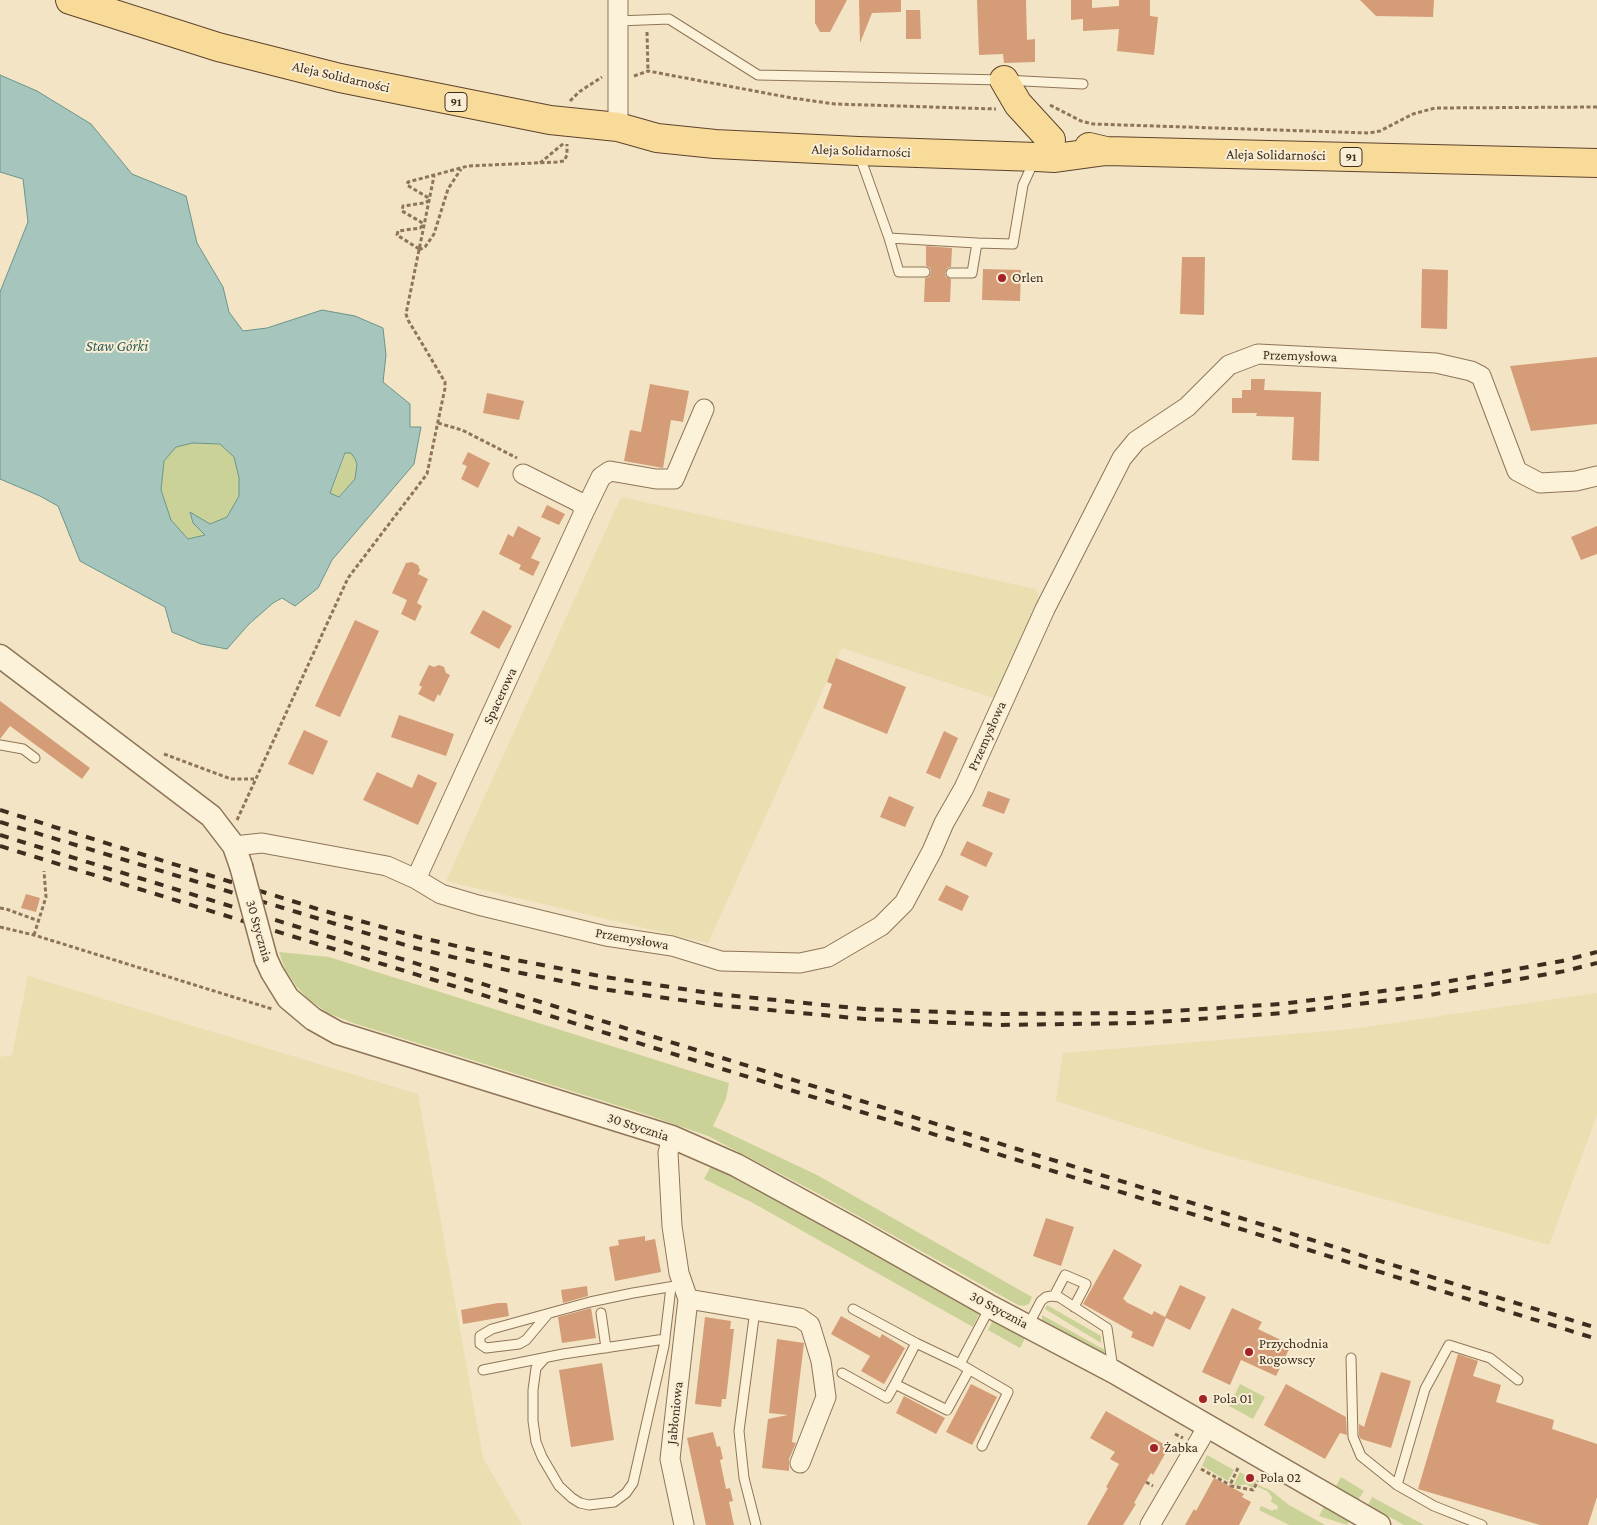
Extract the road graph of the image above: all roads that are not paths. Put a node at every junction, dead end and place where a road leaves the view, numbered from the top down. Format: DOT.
graph roads {
  1 [pos="70,0"];
  2 [pos="618,0"];
  3 [pos="618,21"];
  4 [pos="1004,80"];
  5 [pos="1082,84"];
  6 [pos="618,127"];
  7 [pos="1044,149"];
  8 [pos="858,151"];
  9 [pos="1597,163"];
  10 [pos="889,238"];
  11 [pos="977,243"];
  12 [pos="925,272"];
  13 [pos="951,273"];
  14 [pos="704,409"];
  15 [pos="522,467"];
  16 [pos="1597,476"];
  17 [pos="584,512"];
  18 [pos="0,656"];
  19 [pos="0,745"];
  20 [pos="35,758"];
  21 [pos="237,856"];
  22 [pos="416,880"];
  23 [pos="672,1137"];
  24 [pos="681,1290"];
  25 [pos="1054,1296"];
  26 [pos="990,1307"];
  27 [pos="1074,1307"];
  28 [pos="853,1309"];
  29 [pos="755,1310"];
  30 [pos="601,1313"];
  31 [pos="547,1315"];
  32 [pos="1025,1325"];
  33 [pos="665,1339"];
  34 [pos="916,1343"];
  35 [pos="606,1348"];
  36 [pos="545,1358"];
  37 [pos="1351,1358"];
  38 [pos="960,1364"];
  39 [pos="483,1370"];
  40 [pos="969,1370"];
  41 [pos="1114,1372"];
  42 [pos="842,1373"];
  43 [pos="1518,1380"];
  44 [pos="895,1384"];
  45 [pos="1208,1426"];
  46 [pos="982,1446"];
  47 [pos="800,1463"];
  48 [pos="1397,1485"];
  49 [pos="684,1525"];
  50 [pos="756,1525"];
  51 [pos="1150,1525"];
  52 [pos="1379,1525"];
  53 [pos="1482,1525"];
  1 -- 6 [label="main road, Aleja Solidarności / 91"];
  2 -- 3 [label="street"];
  3 -- 4 [label="lane"];
  3 -- 6 [label="street"];
  4 -- 5 [label="lane"];
  4 -- 7 [label="main road"];
  6 -- 7 [label="main road, Aleja Solidarności / 91"];
  6 -- 8 [label="main road, Aleja Solidarności / 91"];
  7 -- 8 [label="main road, Aleja Solidarności / 91"];
  7 -- 9 [label="main road, Aleja Solidarności / 91"];
  7 -- 11 [label="lane"];
  8 -- 10 [label="lane"];
  10 -- 11 [label="lane"];
  10 -- 12 [label="lane"];
  11 -- 13 [label="lane"];
  14 -- 17 [label="street, Spacerowa"];
  15 -- 17 [label="street"];
  16 -- 22 [label="street, Przemysłowa"];
  17 -- 22 [label="street, Spacerowa"];
  18 -- 21 [label="street, 30 Stycznia"];
  19 -- 20 [label="lane"];
  21 -- 22 [label="street, Przemysłowa"];
  21 -- 23 [label="street, 30 Stycznia, bridge"];
  23 -- 24 [label="street, Jabłoniowa"];
  23 -- 26 [label="street, 30 Stycznia"];
  24 -- 29 [label="street"];
  24 -- 31 [label="lane"];
  24 -- 33 [label="lane"];
  24 -- 49 [label="street, Jabłoniowa"];
  25 -- 27 [label="lane"];
  25 -- 27 [label="lane"];
  25 -- 32 [label="lane"];
  26 -- 32 [label="street, 30 Stycznia"];
  26 -- 38 [label="lane"];
  27 -- 41 [label="lane"];
  28 -- 34 [label="lane"];
  29 -- 47 [label="street"];
  29 -- 50 [label="lane"];
  30 -- 35 [label="lane"];
  31 -- 31 [label="lane"];
  32 -- 41 [label="street, 30 Stycznia"];
  33 -- 35 [label="lane"];
  33 -- 36 [label="lane"];
  34 -- 38 [label="lane"];
  34 -- 44 [label="lane"];
  35 -- 36 [label="lane"];
  36 -- 39 [label="lane"];
  37 -- 48 [label="lane"];
  38 -- 40 [label="lane"];
  40 -- 44 [label="lane"];
  40 -- 46 [label="lane"];
  41 -- 45 [label="street, 30 Stycznia"];
  42 -- 44 [label="lane"];
  43 -- 48 [label="lane"];
  45 -- 51 [label="street"];
  45 -- 52 [label="street, 30 Stycznia"];
  48 -- 53 [label="lane"];
}
